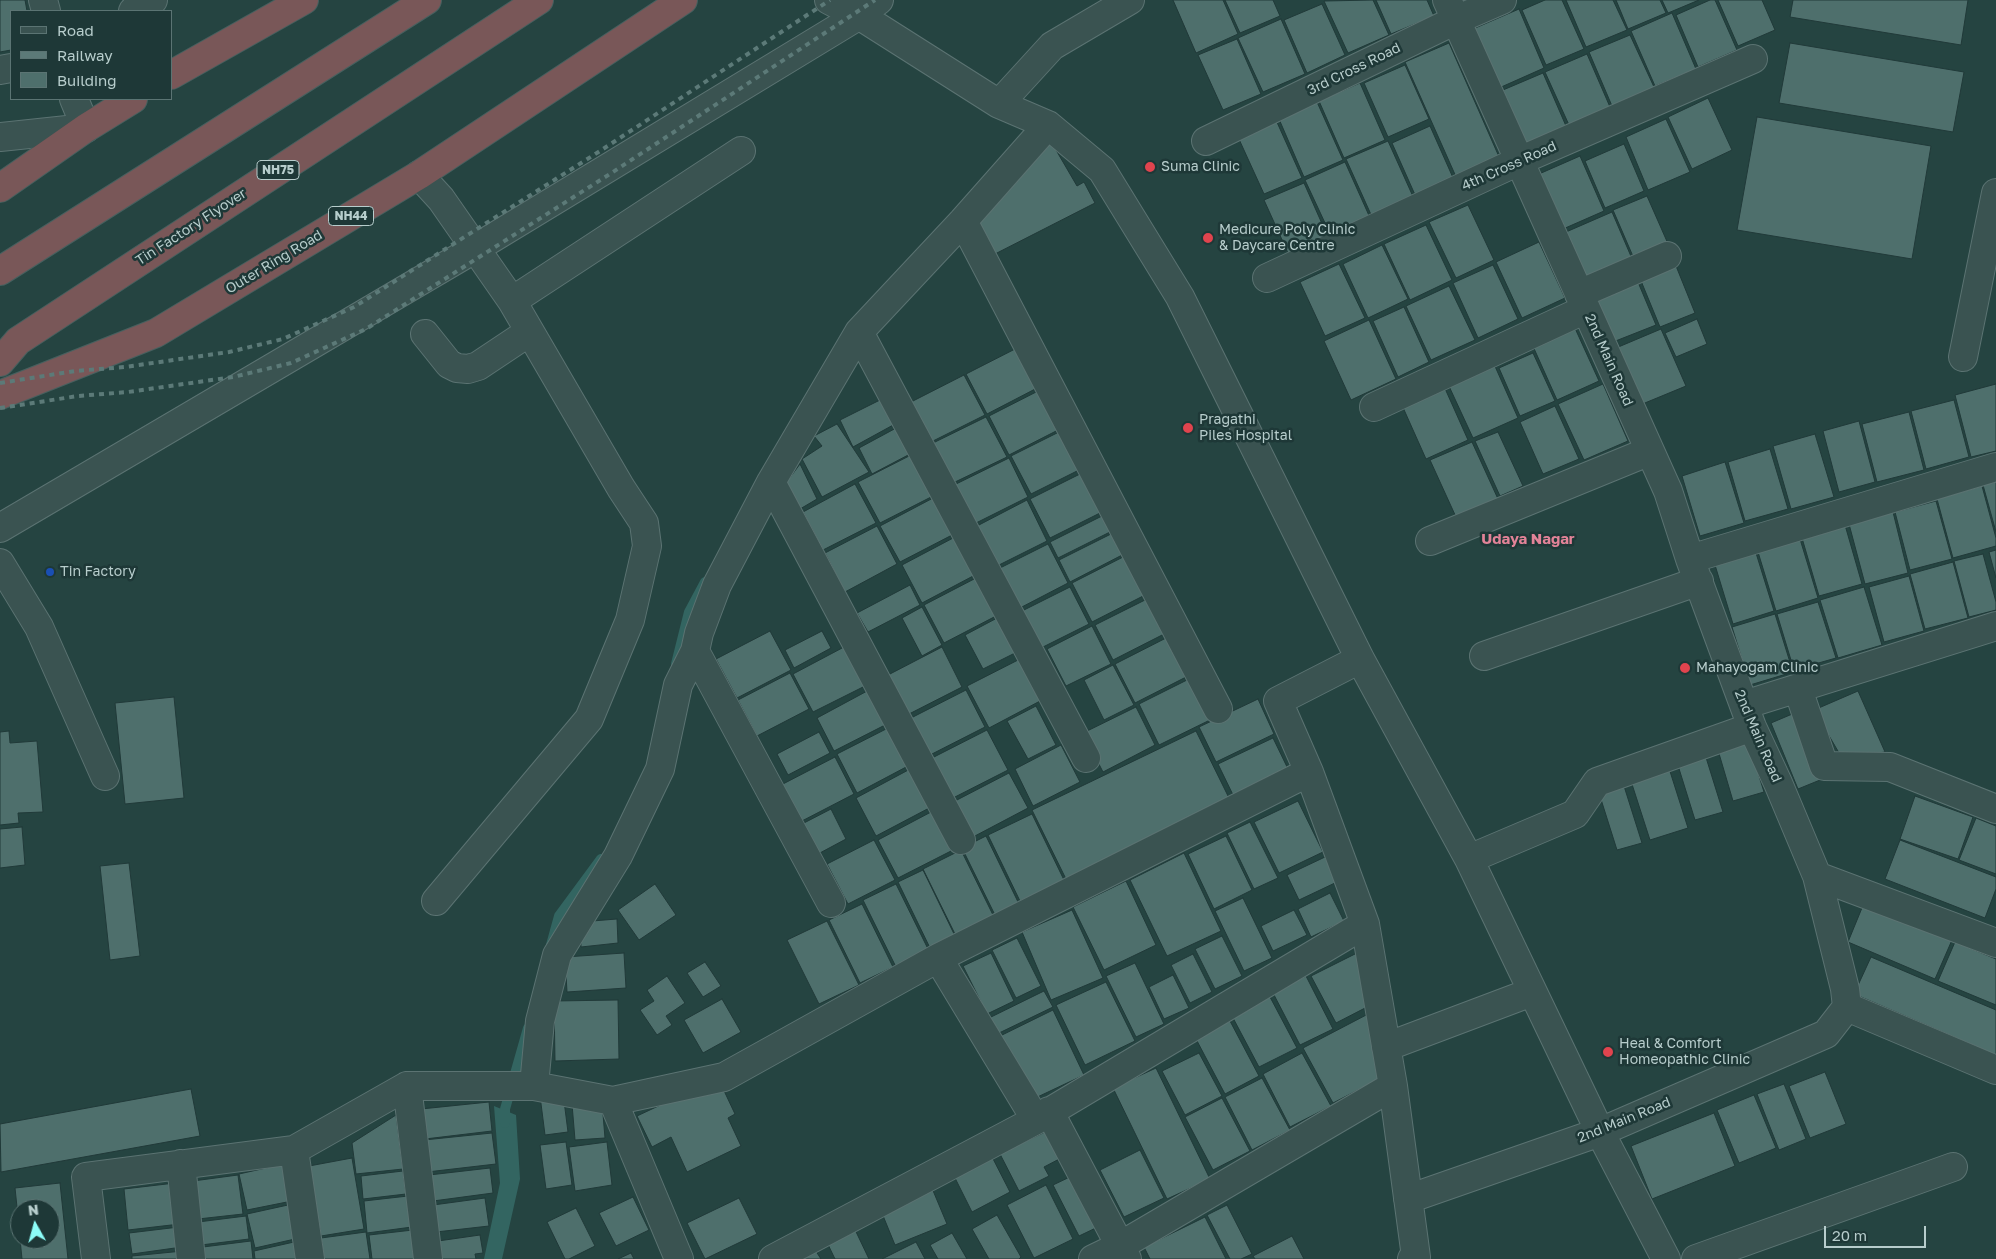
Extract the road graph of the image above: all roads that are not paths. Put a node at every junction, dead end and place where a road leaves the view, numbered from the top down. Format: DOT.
graph roads {
  1 [pos="153,0"];
  2 [pos="304,0"];
  3 [pos="427,0"];
  4 [pos="539,0"];
  5 [pos="683,0"];
  6 [pos="829,0"];
  7 [pos="1130,0"];
  8 [pos="1502,0"];
  9 [pos="869,8"];
  10 [pos="135,10"];
  11 [pos="1451,10"];
  12 [pos="1753,59"];
  13 [pos="172,74"];
  14 [pos="74,100"];
  15 [pos="131,100"];
  16 [pos="998,104"];
  17 [pos="1048,125"];
  18 [pos="86,128"];
  19 [pos="0,137"];
  20 [pos="1206,141"];
  21 [pos="741,151"];
  22 [pos="1519,161"];
  23 [pos="419,175"];
  24 [pos="0,188"];
  25 [pos="1996,193"];
  26 [pos="963,221"];
  27 [pos="1992,234"];
  28 [pos="476,248"];
  29 [pos="1666,256"];
  30 [pos="0,271"];
  31 [pos="1267,278"];
  32 [pos="512,301"];
  33 [pos="1582,301"];
  34 [pos="529,332"];
  35 [pos="859,332"];
  36 [pos="426,334"];
  37 [pos="1963,358"];
  38 [pos="0,362"];
  39 [pos="0,395"];
  40 [pos="1374,407"];
  41 [pos="1650,451"];
  42 [pos="1996,467"];
  43 [pos="771,482"];
  44 [pos="0,528"];
  45 [pos="1430,541"];
  46 [pos="0,563"];
  47 [pos="1695,570"];
  48 [pos="1996,626"];
  49 [pos="695,651"];
  50 [pos="1484,656"];
  51 [pos="1360,659"];
  52 [pos="1798,689"];
  53 [pos="1218,709"];
  54 [pos="1748,716"];
  55 [pos="1086,758"];
  56 [pos="1309,772"];
  57 [pos="105,776"];
  58 [pos="1996,809"];
  59 [pos="961,840"];
  60 [pos="1469,859"];
  61 [pos="1817,876"];
  62 [pos="436,901"];
  63 [pos="831,903"];
  64 [pos="1365,924"];
  65 [pos="1996,943"];
  66 [pos="938,958"];
  67 [pos="1532,992"];
  68 [pos="1847,1007"];
  69 [pos="1386,1047"];
  70 [pos="1996,1070"];
  71 [pos="407,1086"];
  72 [pos="531,1086"];
  73 [pos="1393,1086"];
  74 [pos="613,1101"];
  75 [pos="1042,1116"];
  76 [pos="1600,1132"];
  77 [pos="294,1150"];
  78 [pos="181,1164"];
  79 [pos="1953,1167"];
  80 [pos="1408,1199"];
  81 [pos="1124,1252"];
  82 [pos="1415,1258"];
  83 [pos="96,1259"];
  84 [pos="191,1259"];
  85 [pos="310,1259"];
  86 [pos="428,1259"];
  87 [pos="679,1259"];
  88 [pos="773,1259"];
  89 [pos="1094,1259"];
  90 [pos="1666,1259"];
  91 [pos="1696,1259"];
  1 -- 10 [label="street"];
  2 -- 13 [label="highway"];
  3 -- 30 [label="highway"];
  4 -- 38 [label="highway, Tin Factory Flyover / NH75"];
  5 -- 23 [label="highway, Outer Ring Road / NH44"];
  6 -- 9 [label="street"];
  7 -- 16 [label="street"];
  8 -- 11 [label="street, 3rd Cross Road"];
  9 -- 16 [label="street"];
  9 -- 28 [label="street"];
  11 -- 20 [label="street, 3rd Cross Road"];
  11 -- 22 [label="street, 2nd Main Road"];
  12 -- 22 [label="street, 4th Cross Road"];
  14 -- 18 [label="street"];
  15 -- 18 [label="highway"];
  16 -- 17 [label="street"];
  17 -- 26 [label="street"];
  17 -- 51 [label="street"];
  18 -- 19 [label="street"];
  18 -- 24 [label="highway"];
  21 -- 32 [label="street"];
  22 -- 31 [label="street, 4th Cross Road"];
  22 -- 33 [label="street, 2nd Main Road"];
  23 -- 28 [label="street"];
  23 -- 39 [label="highway, Outer Ring Road / NH44"];
  25 -- 27 [label="street"];
  26 -- 35 [label="street"];
  26 -- 53 [label="street"];
  27 -- 37 [label="street"];
  28 -- 32 [label="street"];
  28 -- 44 [label="street"];
  29 -- 33 [label="street"];
  32 -- 34 [label="street"];
  33 -- 40 [label="street"];
  33 -- 41 [label="street, 2nd Main Road"];
  34 -- 36 [label="street"];
  34 -- 62 [label="street"];
  35 -- 43 [label="street"];
  35 -- 55 [label="street"];
  41 -- 45 [label="street"];
  41 -- 47 [label="street, 2nd Main Road"];
  42 -- 47 [label="street"];
  43 -- 49 [label="street"];
  43 -- 59 [label="street"];
  46 -- 57 [label="street"];
  47 -- 50 [label="street"];
  47 -- 54 [label="street, 2nd Main Road"];
  48 -- 52 [label="street"];
  49 -- 63 [label="street"];
  49 -- 72 [label="street"];
  51 -- 56 [label="street"];
  51 -- 60 [label="street"];
  52 -- 54 [label="street"];
  52 -- 58 [label="street"];
  54 -- 60 [label="street"];
  54 -- 61 [label="street, 2nd Main Road"];
  56 -- 64 [label="street"];
  56 -- 66 [label="street"];
  60 -- 67 [label="street"];
  61 -- 65 [label="street"];
  61 -- 68 [label="street, 2nd Main Road"];
  64 -- 69 [label="street"];
  64 -- 75 [label="street"];
  66 -- 74 [label="street"];
  66 -- 75 [label="street"];
  67 -- 69 [label="street"];
  67 -- 76 [label="street"];
  68 -- 70 [label="street"];
  68 -- 76 [label="street, 2nd Main Road"];
  69 -- 73 [label="street"];
  71 -- 72 [label="street"];
  71 -- 77 [label="street"];
  71 -- 86 [label="street"];
  72 -- 74 [label="street"];
  73 -- 80 [label="street"];
  73 -- 81 [label="street"];
  74 -- 87 [label="street"];
  75 -- 81 [label="street"];
  75 -- 88 [label="street"];
  76 -- 80 [label="street, 2nd Main Road"];
  76 -- 90 [label="street"];
  77 -- 78 [label="street"];
  77 -- 85 [label="street"];
  78 -- 83 [label="street"];
  78 -- 84 [label="street"];
  79 -- 91 [label="street"];
  80 -- 82 [label="street"];
  81 -- 89 [label="street"];
}
